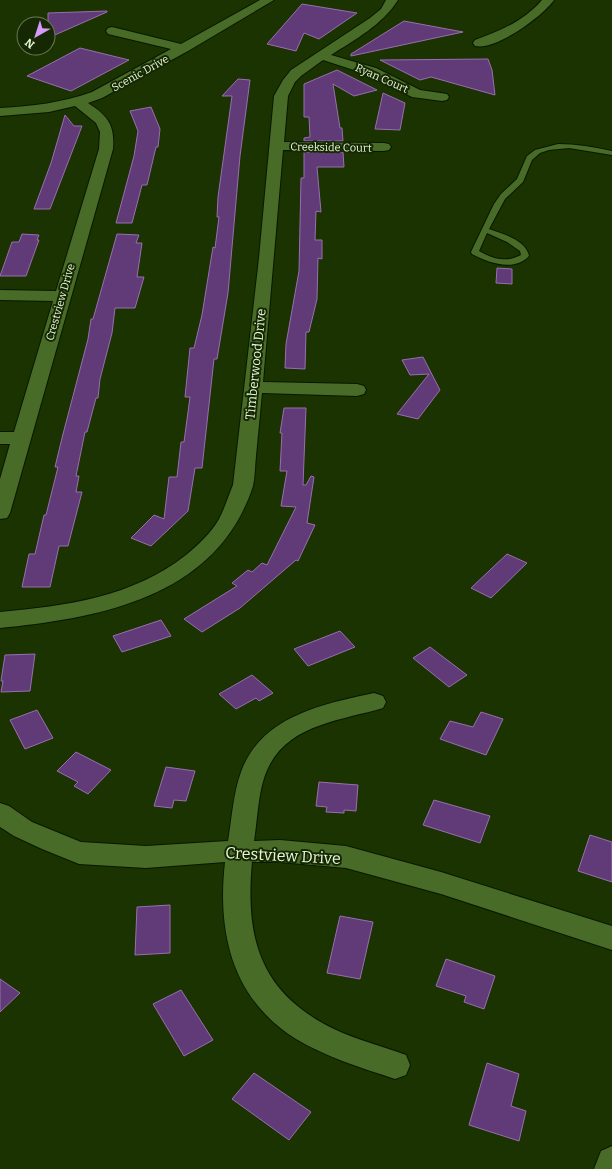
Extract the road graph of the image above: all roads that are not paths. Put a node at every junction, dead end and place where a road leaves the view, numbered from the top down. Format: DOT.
graph roads {
  1 [pos="268,0"];
  2 [pos="392,0"];
  3 [pos="548,0"];
  4 [pos="112,31"];
  5 [pos="479,43"];
  6 [pos="184,48"];
  7 [pos="322,56"];
  8 [pos="442,97"];
  9 [pos="79,103"];
  10 [pos="0,112"];
  11 [pos="277,146"];
  12 [pos="384,147"];
  13 [pos="612,153"];
  14 [pos="486,230"];
  15 [pos="0,295"];
  16 [pos="62,296"];
  17 [pos="252,387"];
  18 [pos="357,390"];
  19 [pos="0,438"];
  20 [pos="22,438"];
  21 [pos="0,513"];
  22 [pos="0,620"];
  23 [pos="374,702"];
  24 [pos="0,813"];
  25 [pos="238,852"];
  26 [pos="612,938"];
  27 [pos="395,1065"];
  28 [pos="612,1162"];
  29 [pos="610,1169"];
  1 -- 6 [label="street, Scenic Drive"];
  2 -- 7 [label="street, Timberwood Drive"];
  3 -- 5 [label="street"];
  4 -- 6 [label="street"];
  6 -- 9 [label="street, Scenic Drive"];
  7 -- 8 [label="street, Ryan Court"];
  7 -- 11 [label="street, Timberwood Drive"];
  9 -- 10 [label="street, Scenic Drive"];
  9 -- 16 [label="street, Crestview Drive"];
  11 -- 12 [label="street, Creekside Court"];
  11 -- 17 [label="street, Timberwood Drive"];
  13 -- 14 [label="lane"];
  14 -- 14 [label="lane"];
  15 -- 16 [label="street"];
  16 -- 20 [label="street, Crestview Drive"];
  17 -- 18 [label="street"];
  17 -- 22 [label="street, Timberwood Drive"];
  19 -- 20 [label="street"];
  20 -- 21 [label="street, Crestview Drive"];
  23 -- 25 [label="street"];
  24 -- 25 [label="street, Crestview Drive"];
  25 -- 26 [label="street, Crestview Drive"];
  25 -- 27 [label="street"];
  28 -- 29 [label="street"];
}
